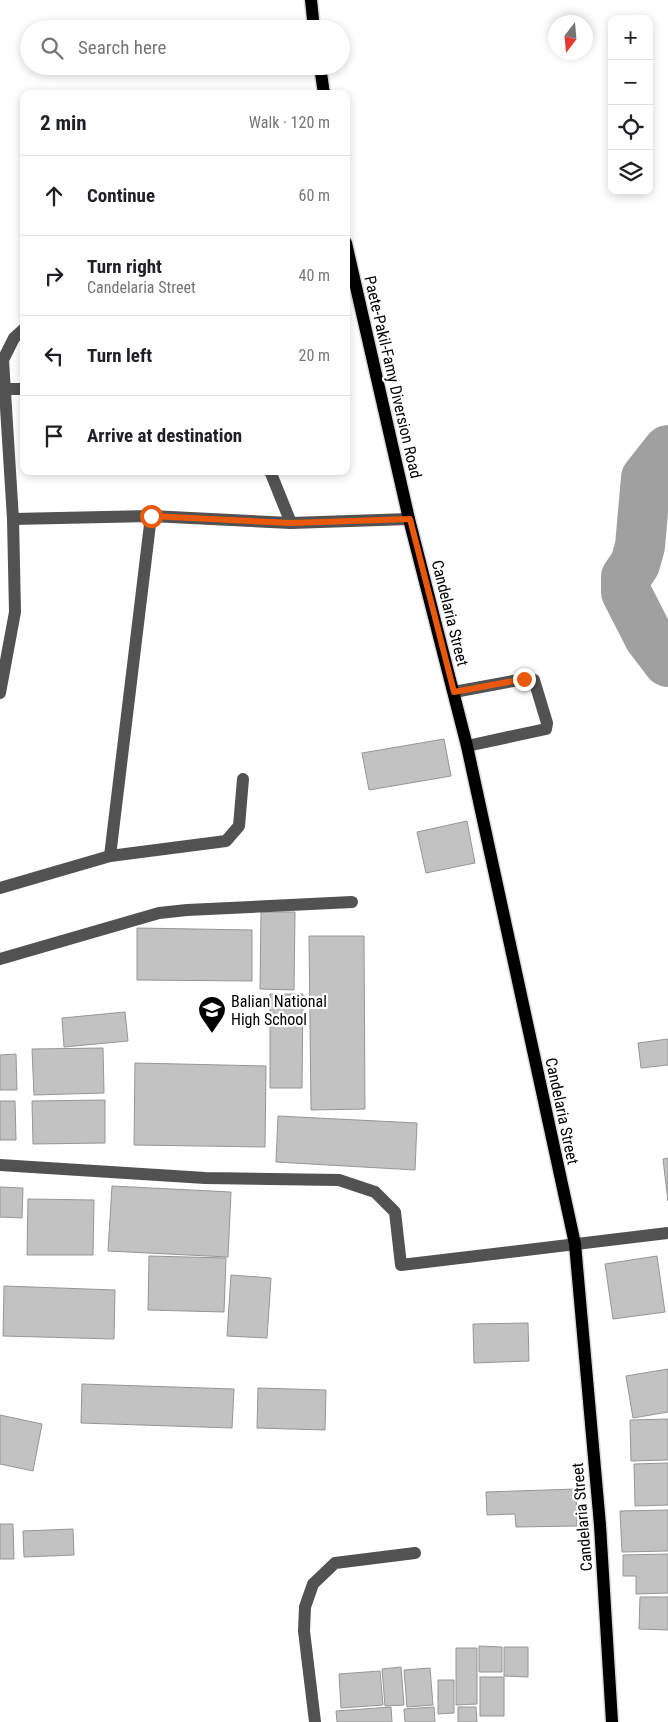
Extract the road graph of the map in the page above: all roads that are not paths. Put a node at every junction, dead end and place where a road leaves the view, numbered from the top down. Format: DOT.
graph roads {
  1 [pos="311,0"];
  2 [pos="313,20"];
  3 [pos="321,75"];
  4 [pos="323,90"];
  5 [pos="350,261"];
  6 [pos="20,332"];
  7 [pos="5,389"];
  8 [pos="20,389"];
  9 [pos="272,475"];
  10 [pos="151,516"];
  11 [pos="13,519"];
  12 [pos="410,519"];
  13 [pos="291,523"];
  14 [pos="454,692"];
  15 [pos="0,693"];
  16 [pos="467,746"];
  17 [pos="243,779"];
  18 [pos="110,856"];
  19 [pos="0,888"];
  20 [pos="352,902"];
  21 [pos="0,960"];
  22 [pos="0,1165"];
  23 [pos="668,1233"];
  24 [pos="574,1244"];
  25 [pos="415,1554"];
  26 [pos="315,1722"];
  27 [pos="612,1722"];
  1 -- 2 [label="main road"];
  3 -- 4 [label="main road"];
  5 -- 12 [label="main road, Paete-Pakil-Famy Diversion Road"];
  6 -- 7 [label="street"];
  7 -- 8 [label="street"];
  7 -- 11 [label="street"];
  9 -- 13 [label="street"];
  10 -- 11 [label="street"];
  10 -- 13 [label="street"];
  10 -- 18 [label="street"];
  11 -- 15 [label="street"];
  12 -- 13 [label="street"];
  12 -- 14 [label="main road, Candelaria Street"];
  14 -- 16 [label="main road, Candelaria Street"];
  14 -- 16 [label="street"];
  16 -- 24 [label="main road, Candelaria Street"];
  17 -- 18 [label="street"];
  18 -- 19 [label="street"];
  20 -- 21 [label="street"];
  22 -- 24 [label="street"];
  23 -- 24 [label="street"];
  24 -- 27 [label="main road, Candelaria Street"];
  25 -- 26 [label="street"];
}
